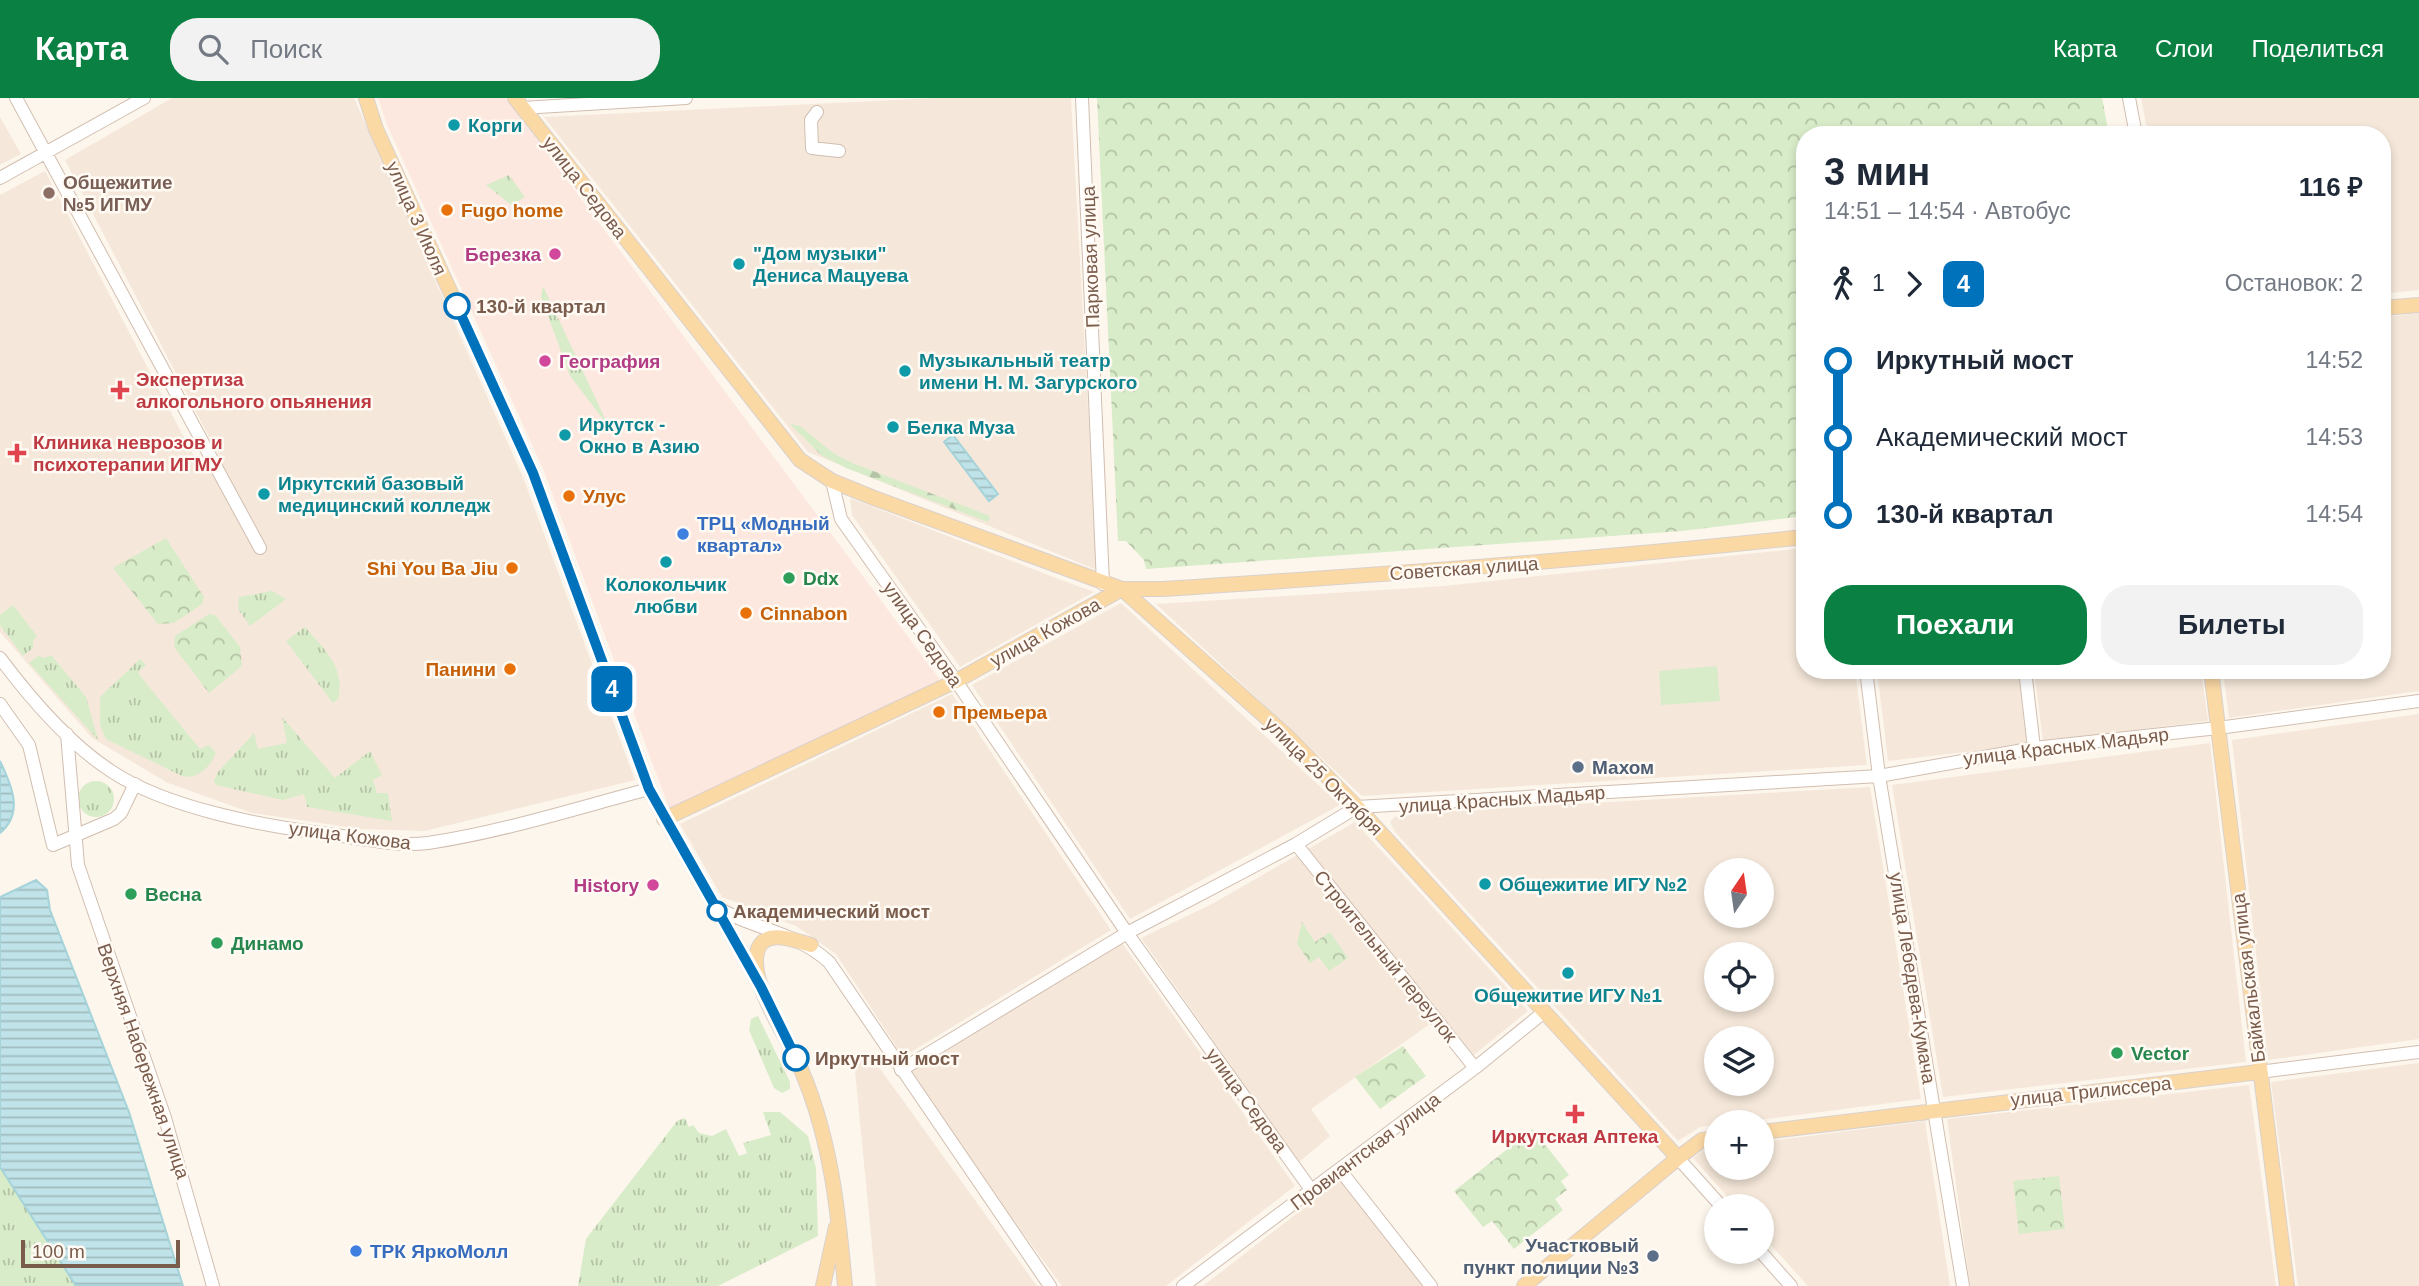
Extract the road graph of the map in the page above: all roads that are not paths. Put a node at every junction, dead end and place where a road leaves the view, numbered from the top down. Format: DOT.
graph roads {
  1 [pos="16,98"];
  2 [pos="145,98"];
  3 [pos="366,98"];
  4 [pos="686,98"];
  5 [pos="1082,98"];
  6 [pos="2129,98"];
  7 [pos="519,103"];
  8 [pos="817,112"];
  9 [pos="2134,126"];
  10 [pos="839,151"];
  11 [pos="46,152"];
  12 [pos="0,178"];
  13 [pos="2419,305"];
  14 [pos="2391,307"];
  15 [pos="832,481"];
  16 [pos="1796,538"];
  17 [pos="260,548"];
  18 [pos="1103,583"];
  19 [pos="1122,589"];
  20 [pos="0,658"];
  21 [pos="1867,679"];
  22 [pos="2026,679"];
  23 [pos="2212,679"];
  24 [pos="956,681"];
  25 [pos="2419,701"];
  26 [pos="0,704"];
  27 [pos="2218,728"];
  28 [pos="67,734"];
  29 [pos="2034,748"];
  30 [pos="1879,776"];
  31 [pos="135,784"];
  32 [pos="649,789"];
  33 [pos="1357,807"];
  34 [pos="664,819"];
  35 [pos="75,837"];
  36 [pos="1296,844"];
  37 [pos="713,905"];
  38 [pos="1127,933"];
  39 [pos="811,946"];
  40 [pos="761,987"];
  41 [pos="1544,1012"];
  42 [pos="2419,1052"];
  43 [pos="1475,1068"];
  44 [pos="901,1070"];
  45 [pos="2259,1072"];
  46 [pos="1934,1109"];
  47 [pos="1774,1130"];
  48 [pos="1704,1140"];
  49 [pos="1678,1158"];
  50 [pos="1340,1170"];
  51 [pos="1312,1191"];
  52 [pos="1710,1194"];
  53 [pos="839,1212"];
  54 [pos="1772,1264"];
  55 [pos="213,1286"];
  56 [pos="824,1286"];
  57 [pos="845,1286"];
  58 [pos="1050,1286"];
  59 [pos="1183,1286"];
  60 [pos="1431,1286"];
  61 [pos="1524,1286"];
  62 [pos="1791,1286"];
  63 [pos="1963,1286"];
  64 [pos="2287,1286"];
  1 -- 11 [label="street"];
  2 -- 11 [label="street"];
  3 -- 32 [label="main road, улица 3 Июля"];
  4 -- 7 [label="street"];
  5 -- 18 [label="street, Парковая улица"];
  6 -- 9 [label="street"];
  7 -- 15 [label="main road, улица Седова"];
  8 -- 10 [label="street"];
  11 -- 12 [label="street"];
  11 -- 17 [label="street"];
  13 -- 14 [label="main road"];
  15 -- 18 [label="main road, улица 25 Октября"];
  15 -- 24 [label="street, улица Седова"];
  16 -- 19 [label="main road, Советская улица"];
  18 -- 19 [label="main road, улица 25 Октября"];
  19 -- 24 [label="main road, улица Кожова"];
  19 -- 33 [label="main road, улица 25 Октября"];
  20 -- 28 [label="street, улица Кожова"];
  21 -- 30 [label="street, улица Лебедева-Кумача"];
  22 -- 29 [label="street"];
  23 -- 27 [label="main road, Байкальская улица"];
  24 -- 34 [label="main road, улица Кожова"];
  24 -- 38 [label="street, улица Седова"];
  25 -- 27 [label="street, улица Красных Мадьяр"];
  26 -- 35 [label="street"];
  27 -- 29 [label="street, улица Красных Мадьяр"];
  27 -- 45 [label="main road, Байкальская улица"];
  28 -- 31 [label="street, улица Кожова"];
  28 -- 35 [label="street, Верхняя Набережная улица"];
  29 -- 30 [label="street, улица Красных Мадьяр"];
  30 -- 33 [label="street, улица Красных Мадьяр"];
  30 -- 46 [label="street, улица Лебедева-Кумача"];
  31 -- 32 [label="street, улица Кожова"];
  31 -- 35 [label="street"];
  32 -- 34 [label="main road, улица 3 Июля"];
  33 -- 36 [label="street, улица Красных Мадьяр"];
  33 -- 41 [label="main road, улица 25 Октября"];
  34 -- 37 [label="main road, улица 3 Июля"];
  35 -- 55 [label="street, Верхняя Набережная улица"];
  36 -- 38 [label="street, улица Красных Мадьяр"];
  36 -- 43 [label="street, Строительный переулок"];
  37 -- 39 [label="street"];
  37 -- 40 [label="main road, улица 3 Июля"];
  38 -- 44 [label="street, улица Красных Мадьяр"];
  38 -- 51 [label="street, улица Седова"];
  39 -- 40 [label="main road"];
  39 -- 44 [label="street"];
  40 -- 53 [label="main road, улица 3 Июля"];
  41 -- 43 [label="street, Провиантская улица"];
  41 -- 49 [label="main road, улица 25 Октября"];
  42 -- 45 [label="street, улица Трилиссера"];
  43 -- 50 [label="street, Провиантская улица"];
  44 -- 58 [label="street"];
  45 -- 46 [label="main road, улица Трилиссера"];
  45 -- 64 [label="main road, Байкальская улица"];
  46 -- 47 [label="main road, улица Трилиссера"];
  46 -- 63 [label="street, улица Лебедева-Кумача"];
  48 -- 49 [label="main road"];
  49 -- 52 [label="street, улица 25 Октября"];
  49 -- 61 [label="main road"];
  50 -- 51 [label="street, Провиантская улица"];
  50 -- 60 [label="street"];
  51 -- 59 [label="street, Провиантская улица"];
  53 -- 56 [label="main road"];
  53 -- 57 [label="main road, улица 3 Июля"];
  54 -- 62 [label="street"];
}
